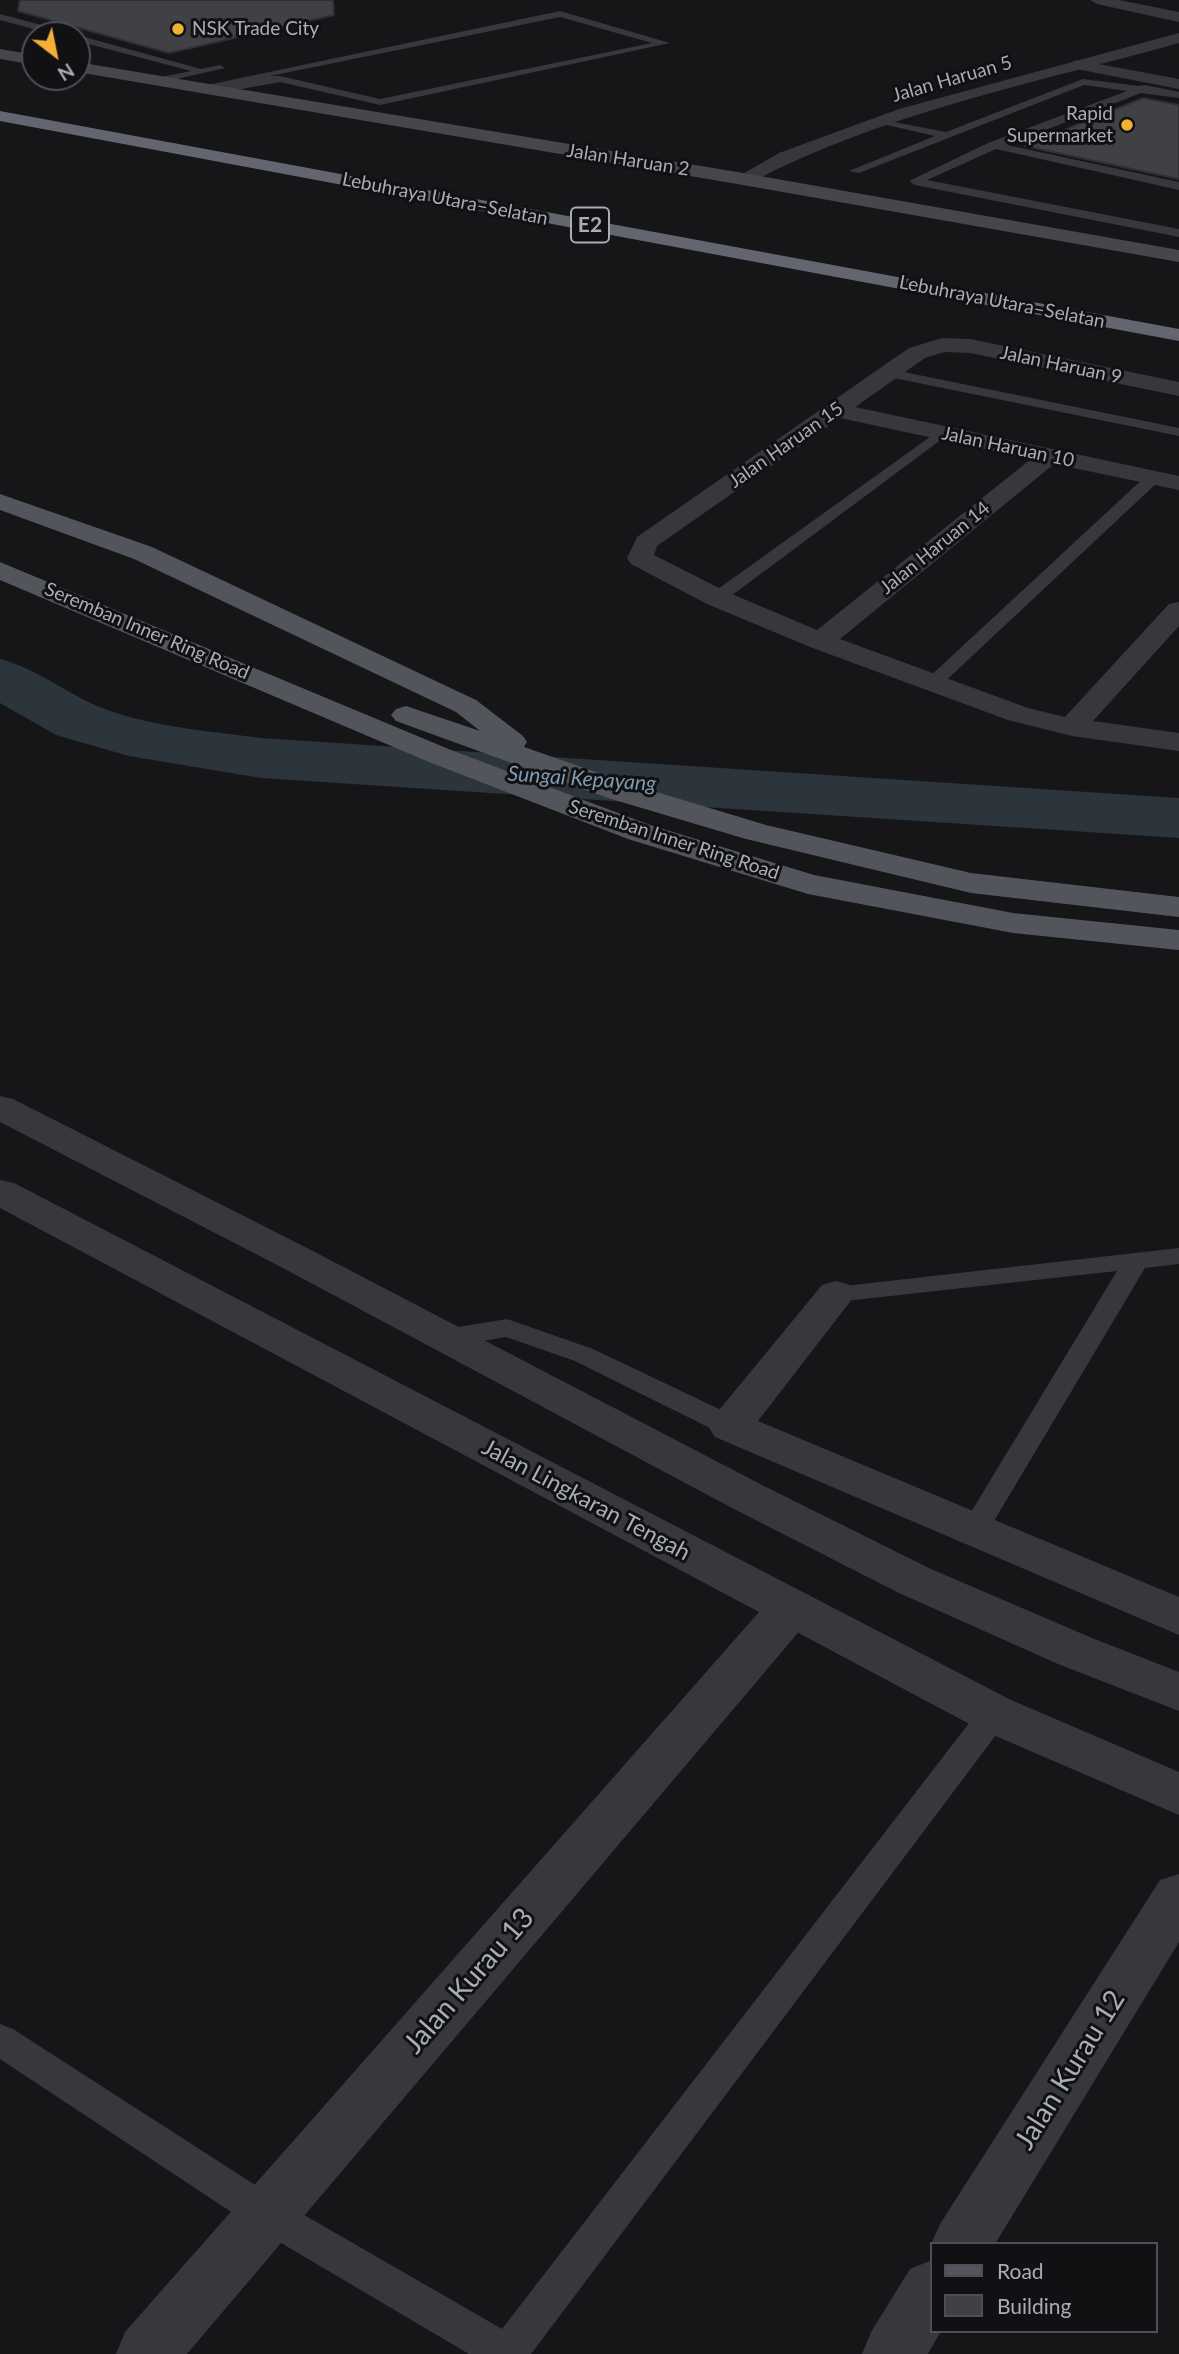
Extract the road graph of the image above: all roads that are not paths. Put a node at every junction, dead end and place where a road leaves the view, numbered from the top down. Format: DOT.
graph roads {
  1 [pos="1097,0"];
  2 [pos="1179,8"];
  3 [pos="1163,12"];
  4 [pos="0,16"];
  5 [pos="1179,17"];
  6 [pos="21,22"];
  7 [pos="1179,38"];
  8 [pos="91,43"];
  9 [pos="0,54"];
  10 [pos="21,58"];
  11 [pos="234,65"];
  12 [pos="1077,65"];
  13 [pos="1179,69"];
  14 [pos="91,70"];
  15 [pos="1142,82"];
  16 [pos="205,84"];
  17 [pos="1179,84"];
  18 [pos="1179,95"];
  19 [pos="0,116"];
  20 [pos="882,121"];
  21 [pos="944,135"];
  22 [pos="994,146"];
  23 [pos="855,171"];
  24 [pos="743,179"];
  25 [pos="1179,186"];
  26 [pos="1179,233"];
  27 [pos="1179,256"];
  28 [pos="1179,335"];
  29 [pos="942,345"];
  30 [pos="889,373"];
  31 [pos="1179,389"];
  32 [pos="837,410"];
  33 [pos="1179,432"];
  34 [pos="940,433"];
  35 [pos="1050,455"];
  36 [pos="1153,478"];
  37 [pos="1179,483"];
  38 [pos="0,501"];
  39 [pos="0,545"];
  40 [pos="0,570"];
  41 [pos="716,598"];
  42 [pos="1179,610"];
  43 [pos="820,641"];
  44 [pos="932,684"];
  45 [pos="1072,727"];
  46 [pos="1179,742"];
  47 [pos="538,763"];
  48 [pos="1179,907"];
  49 [pos="1179,940"];
  50 [pos="0,1107"];
  51 [pos="0,1192"];
  52 [pos="1179,1256"];
  53 [pos="1137,1260"];
  54 [pos="836,1294"];
  55 [pos="446,1338"];
  56 [pos="730,1426"];
  57 [pos="975,1530"];
  58 [pos="790,1608"];
  59 [pos="1179,1617"];
  60 [pos="1179,1692"];
  61 [pos="994,1714"];
  62 [pos="1179,1794"];
  63 [pos="1177,1902"];
  64 [pos="0,2040"];
  65 [pos="267,2214"];
  66 [pos="962,2242"];
  67 [pos="930,2293"];
  68 [pos="147,2354"];
  69 [pos="507,2354"];
  70 [pos="892,2354"];
  1 -- 3 [label="street"];
  2 -- 3 [label="street"];
  3 -- 5 [label="street"];
  4 -- 6 [label="lane"];
  7 -- 12 [label="street, Jalan Haruan 5"];
  8 -- 16 [label="lane"];
  9 -- 10 [label="main road"];
  11 -- 16 [label="lane"];
  12 -- 15 [label="street"];
  12 -- 20 [label="street, Jalan Haruan 5"];
  13 -- 15 [label="street"];
  14 -- 16 [label="main road, Jalan Haruan 2"];
  15 -- 17 [label="street"];
  15 -- 18 [label="lane"];
  15 -- 21 [label="lane"];
  15 -- 22 [label="lane"];
  16 -- 16 [label="lane"];
  16 -- 24 [label="main road, Jalan Haruan 2"];
  19 -- 28 [label="highway, Lebuhraya Utara–Selatan / E2"];
  20 -- 21 [label="lane"];
  20 -- 24 [label="street, Jalan Haruan 5"];
  21 -- 22 [label="lane"];
  21 -- 23 [label="lane"];
  22 -- 25 [label="lane"];
  22 -- 26 [label="lane"];
  24 -- 27 [label="main road, Jalan Haruan 2"];
  29 -- 30 [label="street, Jalan Haruan 15"];
  29 -- 31 [label="street, Jalan Haruan 9"];
  30 -- 32 [label="street, Jalan Haruan 15"];
  30 -- 33 [label="lane"];
  32 -- 34 [label="street, Jalan Haruan 10"];
  32 -- 41 [label="street, Jalan Haruan 15"];
  34 -- 35 [label="street, Jalan Haruan 10"];
  34 -- 41 [label="lane"];
  35 -- 36 [label="street, Jalan Haruan 10"];
  35 -- 43 [label="street, Jalan Haruan 14"];
  36 -- 37 [label="street, Jalan Haruan 10"];
  36 -- 44 [label="lane"];
  38 -- 47 [label="main road"];
  39 -- 47 [label="main road, Seremban Inner Ring Road"];
  40 -- 49 [label="main road, Seremban Inner Ring Road"];
  41 -- 43 [label="street"];
  42 -- 45 [label="street"];
  43 -- 44 [label="street"];
  44 -- 45 [label="street"];
  45 -- 46 [label="street"];
  47 -- 48 [label="main road, Seremban Inner Ring Road"];
  50 -- 55 [label="street"];
  51 -- 58 [label="street, Jalan Lingkaran Tengah"];
  52 -- 53 [label="lane"];
  53 -- 54 [label="lane"];
  53 -- 57 [label="lane"];
  54 -- 56 [label="street"];
  55 -- 56 [label="lane"];
  55 -- 60 [label="street"];
  56 -- 57 [label="street"];
  57 -- 59 [label="street"];
  58 -- 61 [label="street, Jalan Lingkaran Tengah"];
  58 -- 65 [label="street, Jalan Kurau 13"];
  61 -- 62 [label="street, Jalan Lingkaran Tengah"];
  61 -- 69 [label="lane"];
  63 -- 66 [label="street, Jalan Kurau 12"];
  64 -- 65 [label="lane"];
  65 -- 68 [label="street, Jalan Kurau 13"];
  65 -- 69 [label="lane"];
  67 -- 70 [label="street"];
}
